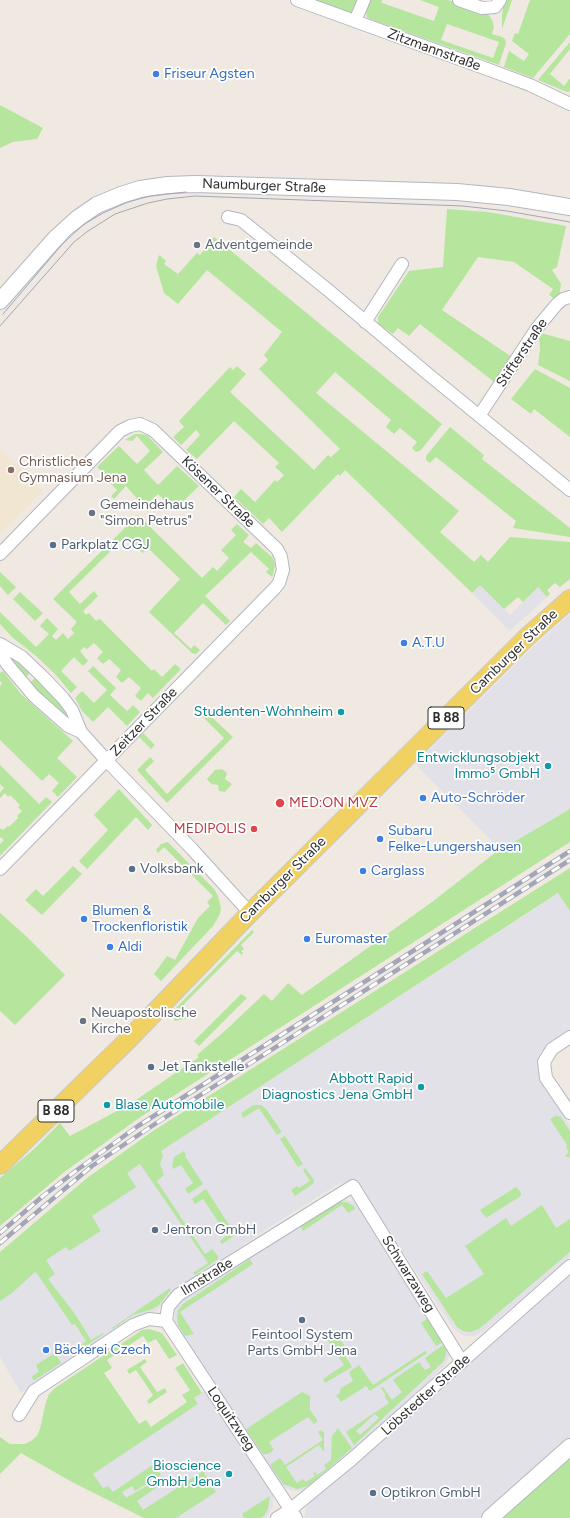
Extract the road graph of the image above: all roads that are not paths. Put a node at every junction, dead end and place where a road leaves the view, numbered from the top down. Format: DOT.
graph roads {
  1 [pos="297,0"];
  2 [pos="364,0"];
  3 [pos="459,0"];
  4 [pos="500,0"];
  5 [pos="355,21"];
  6 [pos="570,104"];
  7 [pos="570,207"];
  8 [pos="228,217"];
  9 [pos="402,264"];
  10 [pos="570,297"];
  11 [pos="0,301"];
  12 [pos="365,322"];
  13 [pos="479,416"];
  14 [pos="570,490"];
  15 [pos="0,554"];
  16 [pos="283,570"];
  17 [pos="570,599"];
  18 [pos="0,644"];
  19 [pos="0,652"];
  20 [pos="81,732"];
  21 [pos="107,761"];
  22 [pos="0,869"];
  23 [pos="250,913"];
  24 [pos="570,1037"];
  25 [pos="570,1113"];
  26 [pos="0,1165"];
  27 [pos="353,1186"];
  28 [pos="570,1266"];
  29 [pos="166,1321"];
  30 [pos="462,1362"];
  31 [pos="18,1415"];
  32 [pos="570,1447"];
  33 [pos="293,1514"];
  34 [pos="277,1518"];
  35 [pos="490,1518"];
  1 -- 5 [label="street, Zitzmannstraße"];
  2 -- 5 [label="street"];
  3 -- 4 [label="street"];
  5 -- 6 [label="street, Zitzmannstraße"];
  7 -- 11 [label="street, Naumburger Straße"];
  8 -- 12 [label="street"];
  9 -- 12 [label="street"];
  10 -- 13 [label="street, Stifterstraße"];
  12 -- 13 [label="street"];
  13 -- 14 [label="street"];
  15 -- 16 [label="street, Kösener Straße"];
  16 -- 21 [label="street, Zeitzer Straße"];
  17 -- 23 [label="main road, Camburger Straße / B 88"];
  18 -- 20 [label="street"];
  19 -- 20 [label="street"];
  20 -- 21 [label="street"];
  21 -- 22 [label="street, Zeitzer Straße"];
  21 -- 23 [label="street"];
  23 -- 26 [label="main road, Camburger Straße / B 88"];
  24 -- 25 [label="street"];
  27 -- 29 [label="street, Ilmstraße"];
  27 -- 30 [label="street, Schwarzaweg"];
  28 -- 30 [label="street, Löbstedter Straße"];
  29 -- 31 [label="street"];
  29 -- 33 [label="street, Loquitzweg"];
  30 -- 33 [label="street, Löbstedter Straße"];
  32 -- 35 [label="street"];
  33 -- 34 [label="street, Löbstedter Straße"];
}
